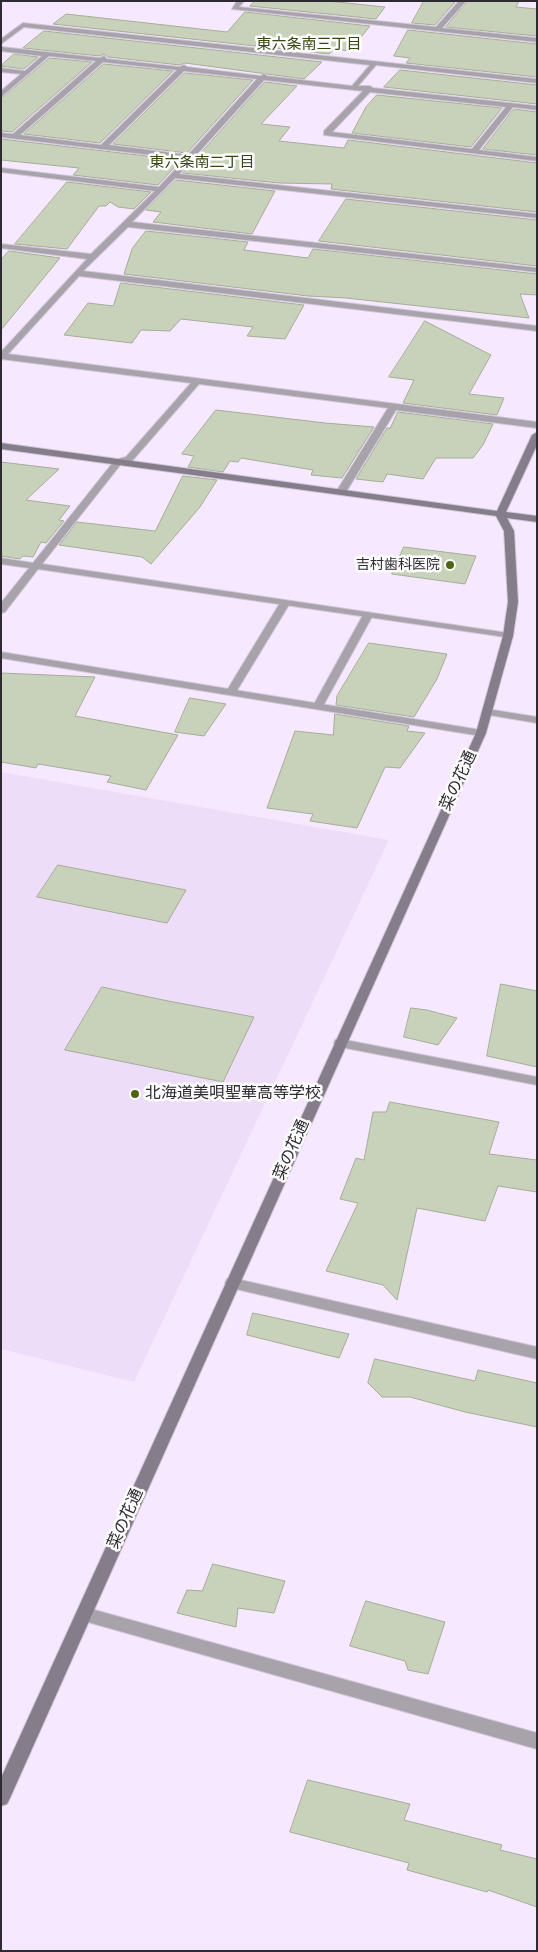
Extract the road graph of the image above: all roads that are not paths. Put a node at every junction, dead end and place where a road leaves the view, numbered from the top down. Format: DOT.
graph roads {
  1 [pos="241,1"];
  2 [pos="463,1"];
  3 [pos="438,29"];
  4 [pos="537,40"];
  5 [pos="1,42"];
  6 [pos="1,49"];
  7 [pos="49,53"];
  8 [pos="104,58"];
  9 [pos="374,64"];
  10 [pos="184,67"];
  11 [pos="1,70"];
  12 [pos="26,73"];
  13 [pos="264,76"];
  14 [pos="537,81"];
  15 [pos="354,87"];
  16 [pos="370,88"];
  17 [pos="1,95"];
  18 [pos="511,105"];
  19 [pos="537,108"];
  20 [pos="1,135"];
  21 [pos="14,137"];
  22 [pos="103,147"];
  23 [pos="474,151"];
  24 [pos="189,157"];
  25 [pos="537,159"];
  26 [pos="1,170"];
  27 [pos="172,175"];
  28 [pos="161,189"];
  29 [pos="537,216"];
  30 [pos="125,224"];
  31 [pos="1,246"];
  32 [pos="93,256"];
  33 [pos="537,270"];
  34 [pos="76,273"];
  35 [pos="537,329"];
  36 [pos="2,356"];
  37 [pos="197,381"];
  38 [pos="394,406"];
  39 [pos="537,426"];
  40 [pos="537,435"];
  41 [pos="1,446"];
  42 [pos="118,462"];
  43 [pos="341,492"];
  44 [pos="500,514"];
  45 [pos="537,519"];
  46 [pos="1,561"];
  47 [pos="37,566"];
  48 [pos="285,603"];
  49 [pos="1,610"];
  50 [pos="368,615"];
  51 [pos="508,636"];
  52 [pos="1,655"];
  53 [pos="231,692"];
  54 [pos="318,706"];
  55 [pos="487,712"];
  56 [pos="537,720"];
  57 [pos="481,733"];
  58 [pos="340,1043"];
  59 [pos="537,1081"];
  60 [pos="232,1283"];
  61 [pos="537,1353"];
  62 [pos="84,1614"];
  63 [pos="537,1741"];
  64 [pos="1,1798"];
  1 -- 3 [label="street"];
  2 -- 3 [label="street"];
  3 -- 4 [label="street"];
  5 -- 9 [label="street"];
  6 -- 7 [label="street"];
  7 -- 8 [label="street"];
  7 -- 12 [label="street"];
  8 -- 10 [label="street"];
  8 -- 21 [label="street"];
  9 -- 14 [label="street"];
  9 -- 15 [label="street"];
  10 -- 13 [label="street"];
  10 -- 22 [label="street"];
  11 -- 12 [label="street"];
  12 -- 17 [label="street"];
  13 -- 15 [label="street"];
  13 -- 24 [label="street"];
  15 -- 16 [label="street"];
  16 -- 18 [label="street"];
  16 -- 23 [label="street"];
  18 -- 19 [label="street"];
  18 -- 23 [label="street"];
  20 -- 21 [label="street"];
  21 -- 22 [label="street"];
  22 -- 24 [label="street"];
  23 -- 25 [label="street"];
  24 -- 27 [label="street"];
  26 -- 28 [label="street"];
  27 -- 28 [label="street"];
  27 -- 29 [label="street"];
  28 -- 30 [label="street"];
  30 -- 32 [label="street"];
  30 -- 33 [label="street"];
  31 -- 32 [label="street"];
  32 -- 34 [label="street"];
  34 -- 35 [label="street"];
  34 -- 36 [label="street"];
  36 -- 37 [label="street"];
  37 -- 38 [label="street"];
  37 -- 42 [label="street"];
  38 -- 39 [label="street"];
  38 -- 43 [label="street"];
  40 -- 44 [label="street"];
  41 -- 42 [label="street"];
  42 -- 43 [label="street"];
  42 -- 47 [label="street"];
  43 -- 44 [label="street"];
  44 -- 45 [label="street"];
  44 -- 51 [label="street, 菜の花通"];
  46 -- 47 [label="street"];
  47 -- 48 [label="street"];
  47 -- 49 [label="street"];
  48 -- 50 [label="street"];
  48 -- 53 [label="street"];
  50 -- 51 [label="street"];
  50 -- 54 [label="street"];
  51 -- 55 [label="street, 菜の花通"];
  52 -- 53 [label="street"];
  53 -- 54 [label="street"];
  54 -- 57 [label="street"];
  55 -- 56 [label="street"];
  55 -- 57 [label="street, 菜の花通"];
  57 -- 58 [label="street, 菜の花通"];
  58 -- 59 [label="street"];
  58 -- 60 [label="street, 菜の花通"];
  60 -- 61 [label="street"];
  60 -- 62 [label="street, 菜の花通"];
  62 -- 63 [label="street"];
  62 -- 64 [label="street, 菜の花通"];
}
